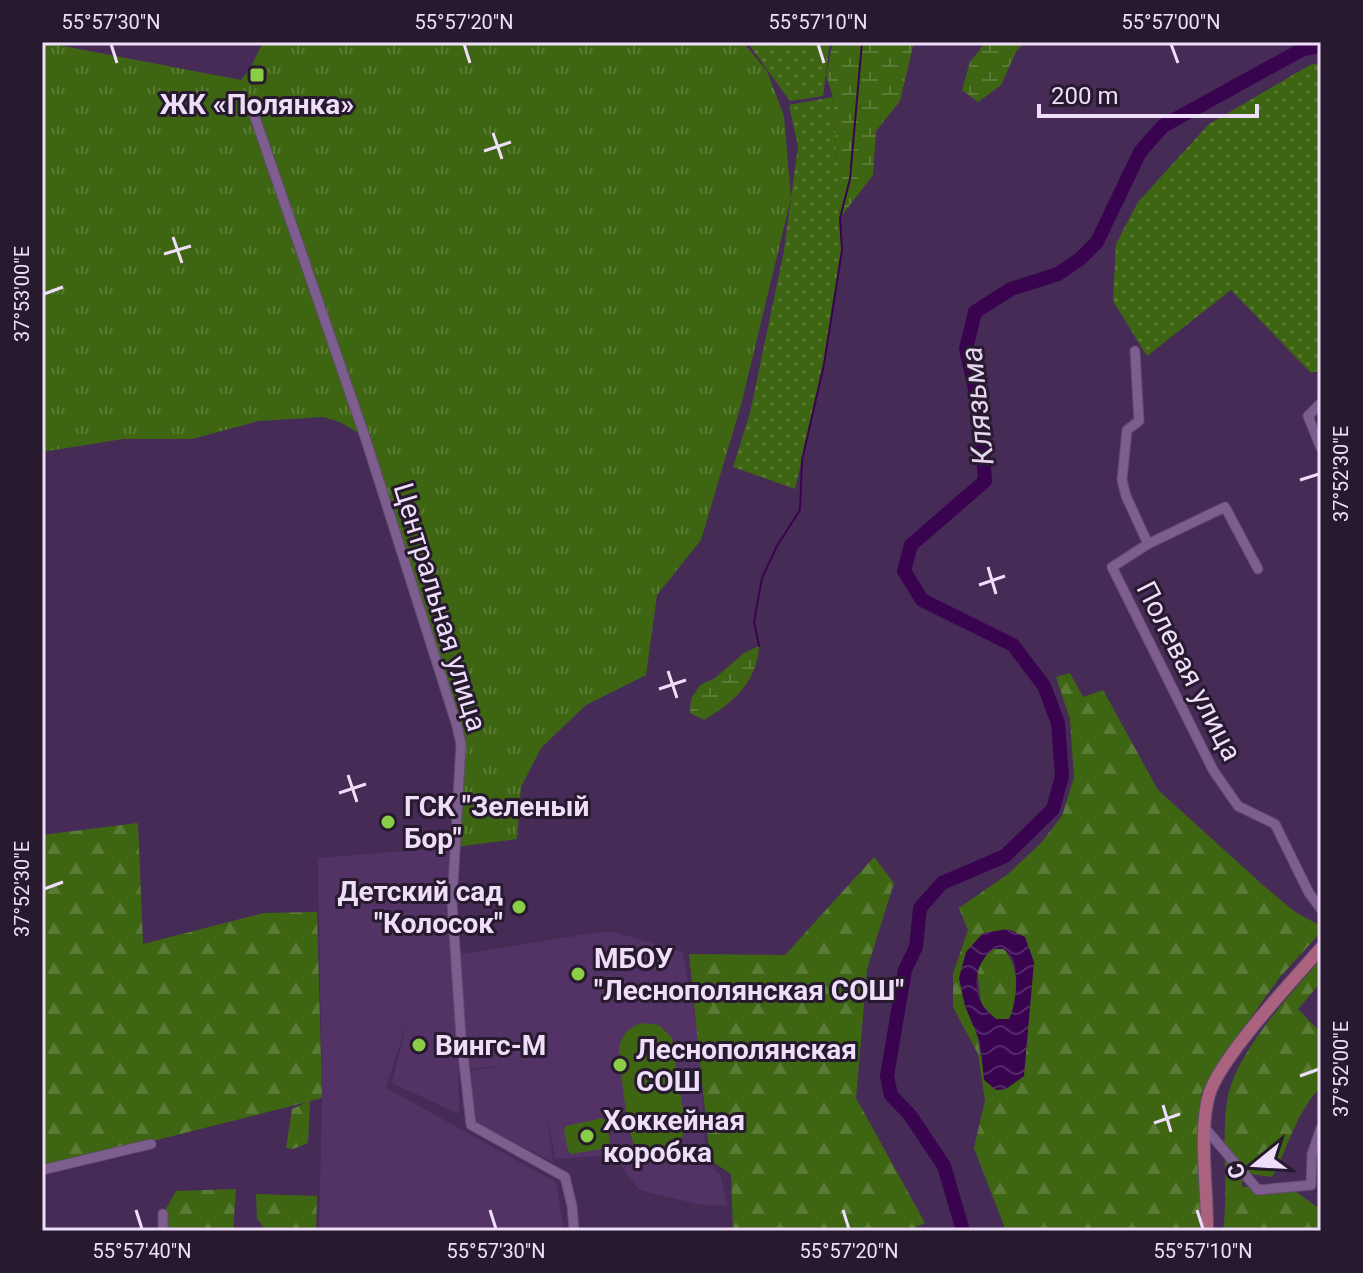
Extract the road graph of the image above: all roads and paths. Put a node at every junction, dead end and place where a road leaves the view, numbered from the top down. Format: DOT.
graph roads {
  1 [pos="250,103"];
  2 [pos="1135,351"];
  3 [pos="1321,403"];
  4 [pos="1321,448"];
  5 [pos="1148,544"];
  6 [pos="1258,569"];
  7 [pos="1321,909"];
  8 [pos="1321,948"];
  9 [pos="1205,1128"];
  10 [pos="1321,1128"];
  11 [pos="151,1144"];
  12 [pos="42,1170"];
  13 [pos="163,1214"];
  14 [pos="163,1231"];
  15 [pos="574,1231"];
  16 [pos="1207,1231"];
  1 -- 15 [label="street, Центральная улица"];
  2 -- 5 [label="street, Полевая улица"];
  3 -- 4 [label="street"];
  5 -- 6 [label="street"];
  5 -- 7 [label="street, Полевая улица"];
  8 -- 9 [label="main road"];
  9 -- 10 [label="street"];
  9 -- 16 [label="main road"];
  11 -- 12 [label="street"];
  13 -- 14 [label="street"];
}
